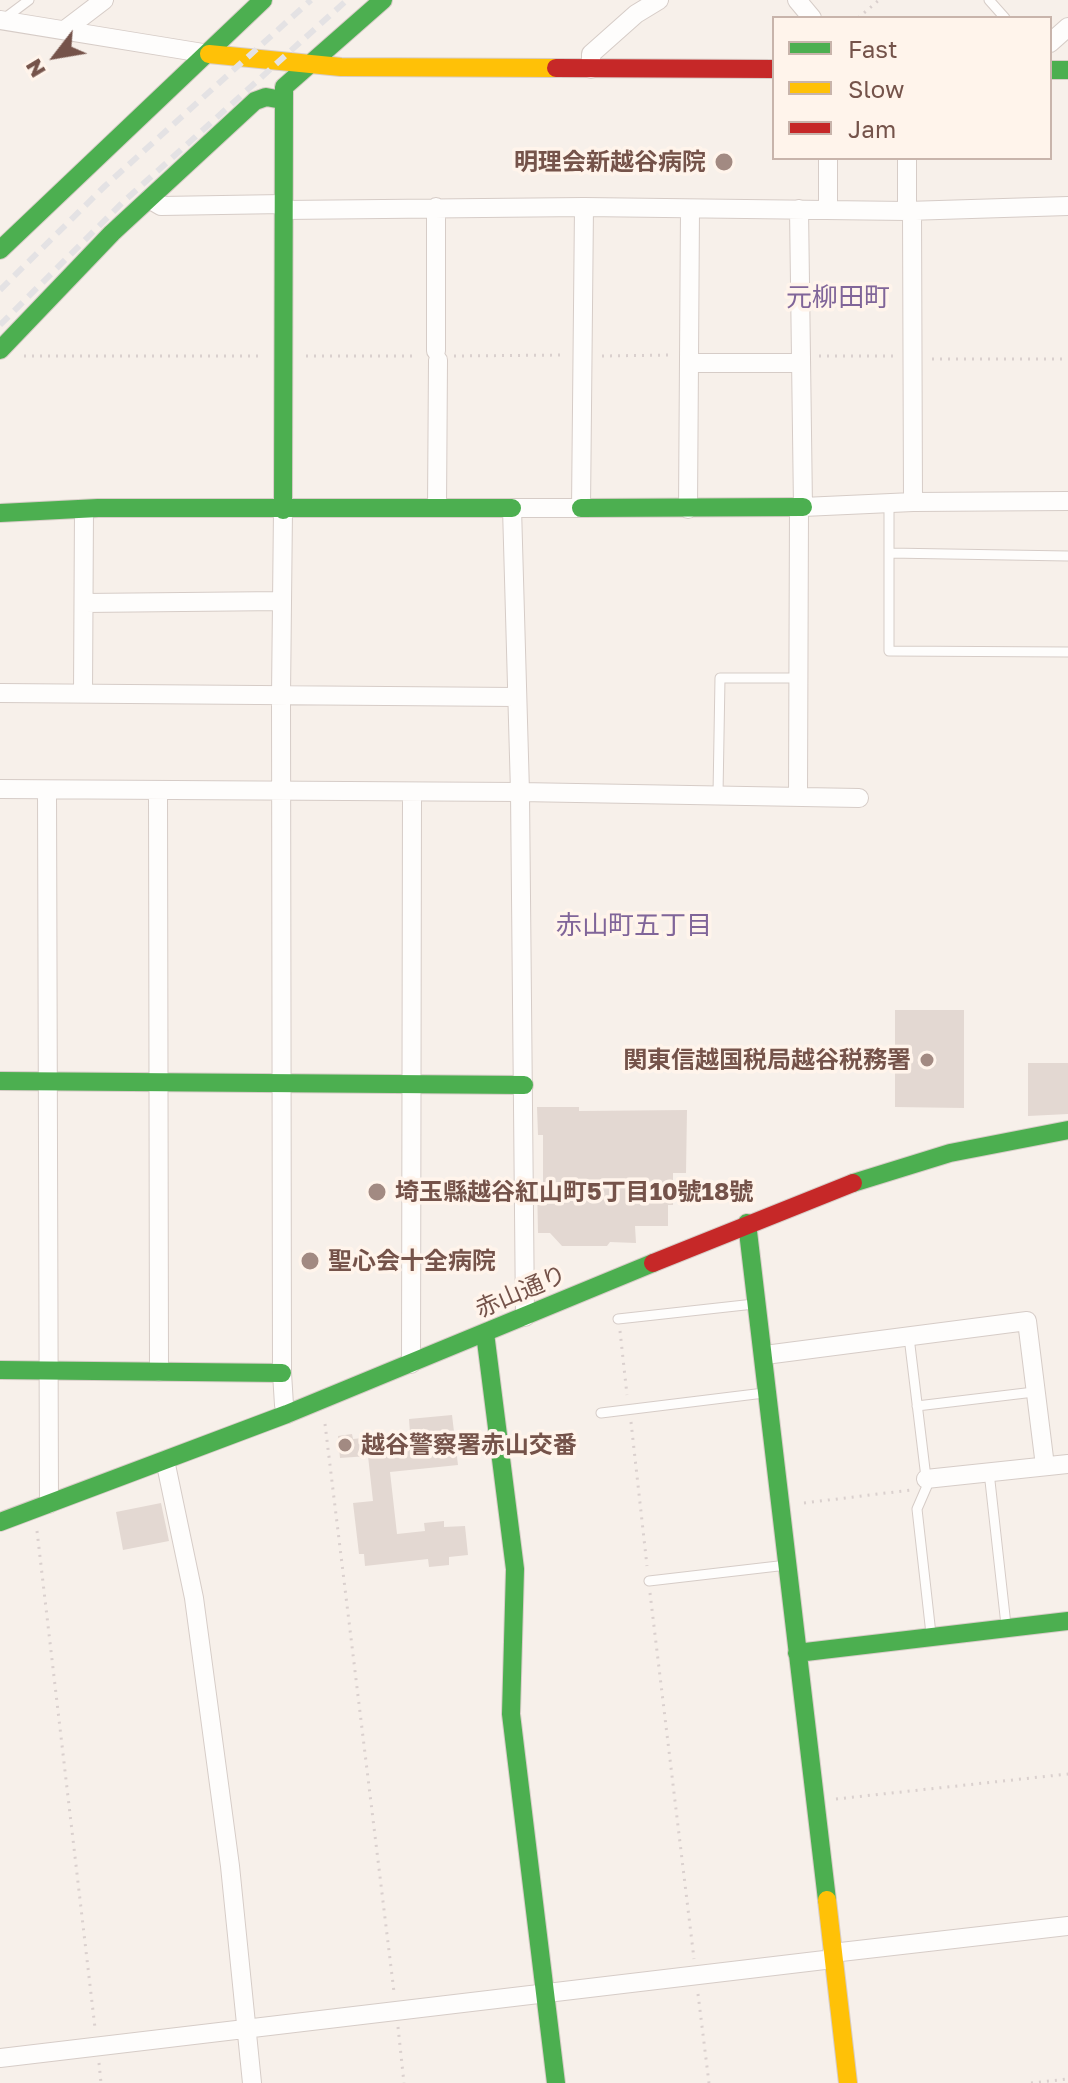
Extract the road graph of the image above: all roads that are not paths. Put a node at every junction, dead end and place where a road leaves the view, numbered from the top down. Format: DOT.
graph roads {
  1 [pos="29,0"];
  2 [pos="104,0"];
  3 [pos="263,0"];
  4 [pos="383,0"];
  5 [pos="659,0"];
  6 [pos="797,0"];
  7 [pos="989,0"];
  8 [pos="810,16"];
  9 [pos="1003,16"];
  10 [pos="1,20"];
  11 [pos="1068,27"];
  12 [pos="66,29"];
  13 [pos="1052,41"];
  14 [pos="209,54"];
  15 [pos="309,64"];
  16 [pos="591,69"];
  17 [pos="772,69"];
  18 [pos="282,100"];
  19 [pos="828,160"];
  20 [pos="907,160"];
  21 [pos="149,199"];
  22 [pos="1068,206"];
  23 [pos="283,207"];
  24 [pos="436,207"];
  25 [pos="584,207"];
  26 [pos="690,209"];
  27 [pos="799,209"];
  28 [pos="828,209"];
  29 [pos="910,211"];
  30 [pos="0,250"];
  31 [pos="0,350"];
  32 [pos="690,360"];
  33 [pos="800,360"];
  34 [pos="1068,501"];
  35 [pos="913,502"];
  36 [pos="889,503"];
  37 [pos="801,507"];
  38 [pos="437,508"];
  39 [pos="512,508"];
  40 [pos="581,508"];
  41 [pos="84,509"];
  42 [pos="688,509"];
  43 [pos="283,510"];
  44 [pos="0,513"];
  45 [pos="889,553"];
  46 [pos="1068,556"];
  47 [pos="282,601"];
  48 [pos="84,603"];
  49 [pos="1068,652"];
  50 [pos="799,678"];
  51 [pos="0,693"];
  52 [pos="83,693"];
  53 [pos="281,695"];
  54 [pos="516,697"];
  55 [pos="0,789"];
  56 [pos="47,790"];
  57 [pos="158,791"];
  58 [pos="282,792"];
  59 [pos="520,792"];
  60 [pos="412,793"];
  61 [pos="718,794"];
  62 [pos="798,796"];
  63 [pos="859,798"];
  64 [pos="0,1081"];
  65 [pos="46,1081"];
  66 [pos="282,1082"];
  67 [pos="159,1083"];
  68 [pos="409,1084"];
  69 [pos="524,1085"];
  70 [pos="1068,1130"];
  71 [pos="747,1223"];
  72 [pos="757,1304"];
  73 [pos="525,1317"];
  74 [pos="618,1319"];
  75 [pos="485,1333"];
  76 [pos="909,1337"];
  77 [pos="765,1355"];
  78 [pos="411,1364"];
  79 [pos="0,1370"];
  80 [pos="50,1370"];
  81 [pos="159,1372"];
  82 [pos="282,1373"];
  83 [pos="1034,1392"];
  84 [pos="768,1393"];
  85 [pos="917,1406"];
  86 [pos="601,1413"];
  87 [pos="287,1414"];
  88 [pos="165,1460"];
  89 [pos="1068,1464"];
  90 [pos="1045,1466"];
  91 [pos="989,1472"];
  92 [pos="926,1483"];
  93 [pos="42,1506"];
  94 [pos="0,1522"];
  95 [pos="787,1565"];
  96 [pos="649,1581"];
  97 [pos="1068,1621"];
  98 [pos="1007,1628"];
  99 [pos="932,1638"];
  100 [pos="797,1653"];
  101 [pos="1068,1926"];
  102 [pos="833,1956"];
  103 [pos="546,1995"];
  104 [pos="247,2030"];
  105 [pos="0,2058"];
  106 [pos="252,2083"];
  107 [pos="556,2083"];
  108 [pos="848,2083"];
  1 -- 10 [label="lane"];
  2 -- 12 [label="street"];
  3 -- 14 [label="street"];
  4 -- 15 [label="street"];
  5 -- 16 [label="street"];
  6 -- 8 [label="street"];
  7 -- 9 [label="lane"];
  10 -- 12 [label="street"];
  11 -- 13 [label="street"];
  12 -- 14 [label="street"];
  14 -- 15 [label="street"];
  14 -- 30 [label="street"];
  15 -- 16 [label="street"];
  15 -- 18 [label="street"];
  16 -- 17 [label="street"];
  18 -- 21 [label="street"];
  18 -- 23 [label="street"];
  19 -- 28 [label="street"];
  20 -- 29 [label="street"];
  21 -- 23 [label="street"];
  21 -- 31 [label="street"];
  22 -- 29 [label="street"];
  23 -- 24 [label="street"];
  23 -- 43 [label="street"];
  24 -- 25 [label="street"];
  24 -- 38 [label="street"];
  25 -- 26 [label="street"];
  25 -- 40 [label="street"];
  26 -- 27 [label="street"];
  26 -- 32 [label="street"];
  27 -- 28 [label="street"];
  27 -- 33 [label="street"];
  28 -- 29 [label="street"];
  29 -- 35 [label="street"];
  32 -- 33 [label="street"];
  32 -- 42 [label="street"];
  33 -- 37 [label="street"];
  34 -- 35 [label="street"];
  35 -- 36 [label="street"];
  36 -- 37 [label="street"];
  36 -- 45 [label="lane"];
  37 -- 42 [label="street"];
  37 -- 50 [label="street"];
  38 -- 39 [label="street"];
  38 -- 43 [label="street"];
  39 -- 40 [label="street"];
  39 -- 54 [label="street"];
  40 -- 42 [label="street"];
  41 -- 43 [label="street"];
  41 -- 44 [label="street"];
  41 -- 48 [label="street"];
  43 -- 47 [label="street"];
  45 -- 46 [label="lane"];
  45 -- 49 [label="lane"];
  47 -- 48 [label="street"];
  47 -- 53 [label="street"];
  48 -- 52 [label="street"];
  50 -- 61 [label="lane"];
  50 -- 62 [label="street"];
  51 -- 52 [label="street"];
  52 -- 53 [label="street"];
  53 -- 54 [label="street"];
  53 -- 58 [label="street"];
  54 -- 59 [label="street"];
  55 -- 56 [label="street"];
  56 -- 57 [label="street"];
  56 -- 65 [label="street"];
  57 -- 58 [label="street"];
  57 -- 67 [label="street"];
  58 -- 60 [label="street"];
  58 -- 66 [label="street"];
  59 -- 60 [label="street"];
  59 -- 61 [label="street"];
  59 -- 69 [label="street"];
  60 -- 68 [label="street"];
  61 -- 62 [label="street"];
  62 -- 63 [label="street"];
  64 -- 65 [label="street"];
  65 -- 67 [label="street"];
  65 -- 80 [label="street"];
  66 -- 67 [label="street"];
  66 -- 68 [label="street"];
  66 -- 82 [label="street"];
  67 -- 81 [label="street"];
  68 -- 69 [label="street"];
  68 -- 78 [label="street"];
  69 -- 73 [label="street"];
  70 -- 71 [label="street, 赤山通り"];
  71 -- 72 [label="street"];
  71 -- 73 [label="street, 赤山通り"];
  72 -- 74 [label="lane"];
  72 -- 77 [label="street"];
  73 -- 75 [label="street, 赤山通り"];
  75 -- 78 [label="street, 赤山通り"];
  75 -- 103 [label="street"];
  76 -- 77 [label="street"];
  76 -- 83 [label="street"];
  76 -- 85 [label="lane"];
  77 -- 84 [label="street"];
  78 -- 87 [label="street, 赤山通り"];
  79 -- 80 [label="street"];
  80 -- 81 [label="street"];
  80 -- 93 [label="street"];
  81 -- 82 [label="street"];
  82 -- 87 [label="street"];
  83 -- 85 [label="lane"];
  83 -- 90 [label="street"];
  84 -- 86 [label="lane"];
  84 -- 95 [label="street"];
  85 -- 92 [label="lane"];
  87 -- 88 [label="street, 赤山通り"];
  88 -- 93 [label="street, 赤山通り"];
  88 -- 104 [label="street"];
  89 -- 90 [label="street"];
  90 -- 91 [label="street"];
  91 -- 92 [label="street"];
  91 -- 98 [label="lane"];
  92 -- 99 [label="lane"];
  93 -- 94 [label="street, 赤山通り"];
  95 -- 96 [label="lane"];
  95 -- 100 [label="street"];
  97 -- 98 [label="street"];
  98 -- 99 [label="street"];
  99 -- 100 [label="street"];
  100 -- 102 [label="street"];
  101 -- 102 [label="street"];
  102 -- 103 [label="street"];
  102 -- 108 [label="street"];
  103 -- 104 [label="street"];
  103 -- 107 [label="street"];
  104 -- 105 [label="street"];
  104 -- 106 [label="street"];
}
